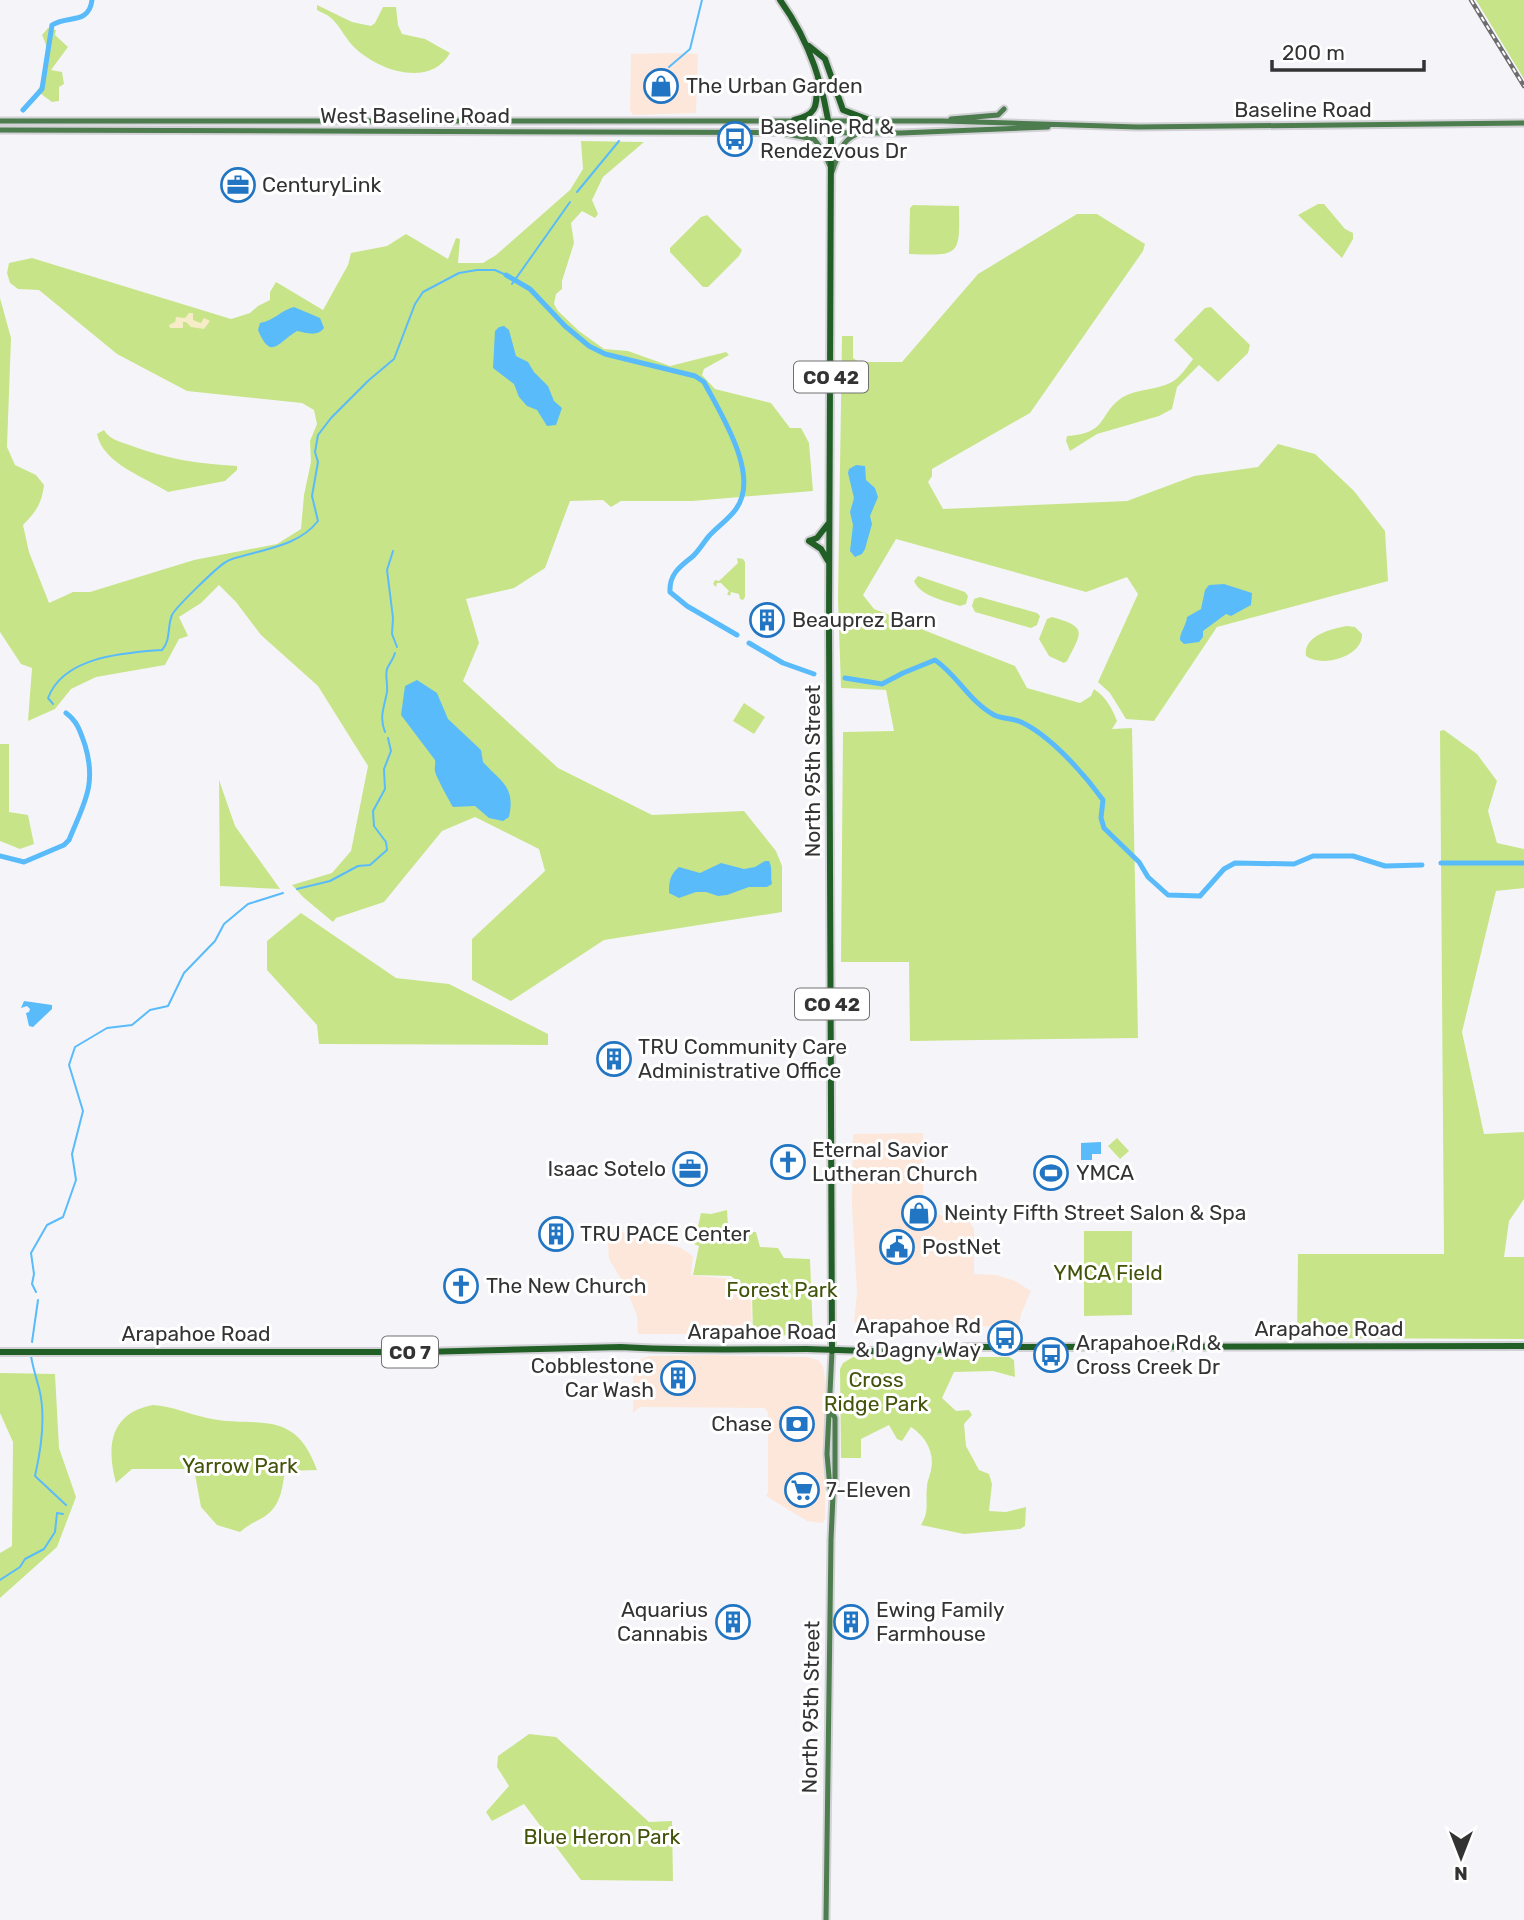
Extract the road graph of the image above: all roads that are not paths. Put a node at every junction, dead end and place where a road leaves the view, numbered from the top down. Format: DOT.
graph roads {
  1 [pos="780,0"];
  2 [pos="808,45"];
  3 [pos="817,76"];
  4 [pos="1004,109"];
  5 [pos="794,120"];
  6 [pos="0,121"];
  7 [pos="830,121"];
  8 [pos="872,121"];
  9 [pos="943,121"];
  10 [pos="1524,123"];
  11 [pos="1083,126"];
  12 [pos="0,130"];
  13 [pos="766,131"];
  14 [pos="830,132"];
  15 [pos="863,133"];
  16 [pos="832,172"];
  17 [pos="830,519"];
  18 [pos="830,566"];
  19 [pos="1524,1346"];
  20 [pos="832,1351"];
  21 [pos="0,1352"];
  22 [pos="826,1920"];
  1 -- 2 [label="main road, CO 42"];
  2 -- 3 [label="main road, CO 42"];
  2 -- 8 [label="main road"];
  3 -- 5 [label="main road"];
  3 -- 7 [label="main road, CO 42"];
  4 -- 9 [label="main road"];
  5 -- 6 [label="main road, West Baseline Road"];
  5 -- 7 [label="main road, West Baseline Road"];
  7 -- 8 [label="main road, Baseline Road"];
  7 -- 14 [label="main road, CO 42"];
  8 -- 9 [label="main road, Baseline Road"];
  9 -- 11 [label="main road, Baseline Road"];
  10 -- 11 [label="main road, Baseline Road"];
  11 -- 15 [label="main road, Baseline Road"];
  12 -- 13 [label="main road, West Baseline Road"];
  13 -- 14 [label="main road, West Baseline Road"];
  13 -- 16 [label="main road"];
  14 -- 15 [label="main road, Baseline Road"];
  14 -- 16 [label="main road, North 95th Street / CO 42"];
  15 -- 16 [label="main road"];
  16 -- 17 [label="main road, North 95th Street / CO 42"];
  17 -- 18 [label="main road, North 95th Street / CO 42"];
  17 -- 18 [label="main road"];
  18 -- 20 [label="main road, North 95th Street / CO 42"];
  19 -- 20 [label="main road, Arapahoe Road / CO 7"];
  20 -- 21 [label="main road, Arapahoe Road / CO 7"];
  20 -- 22 [label="main road, North 95th Street"];
}
